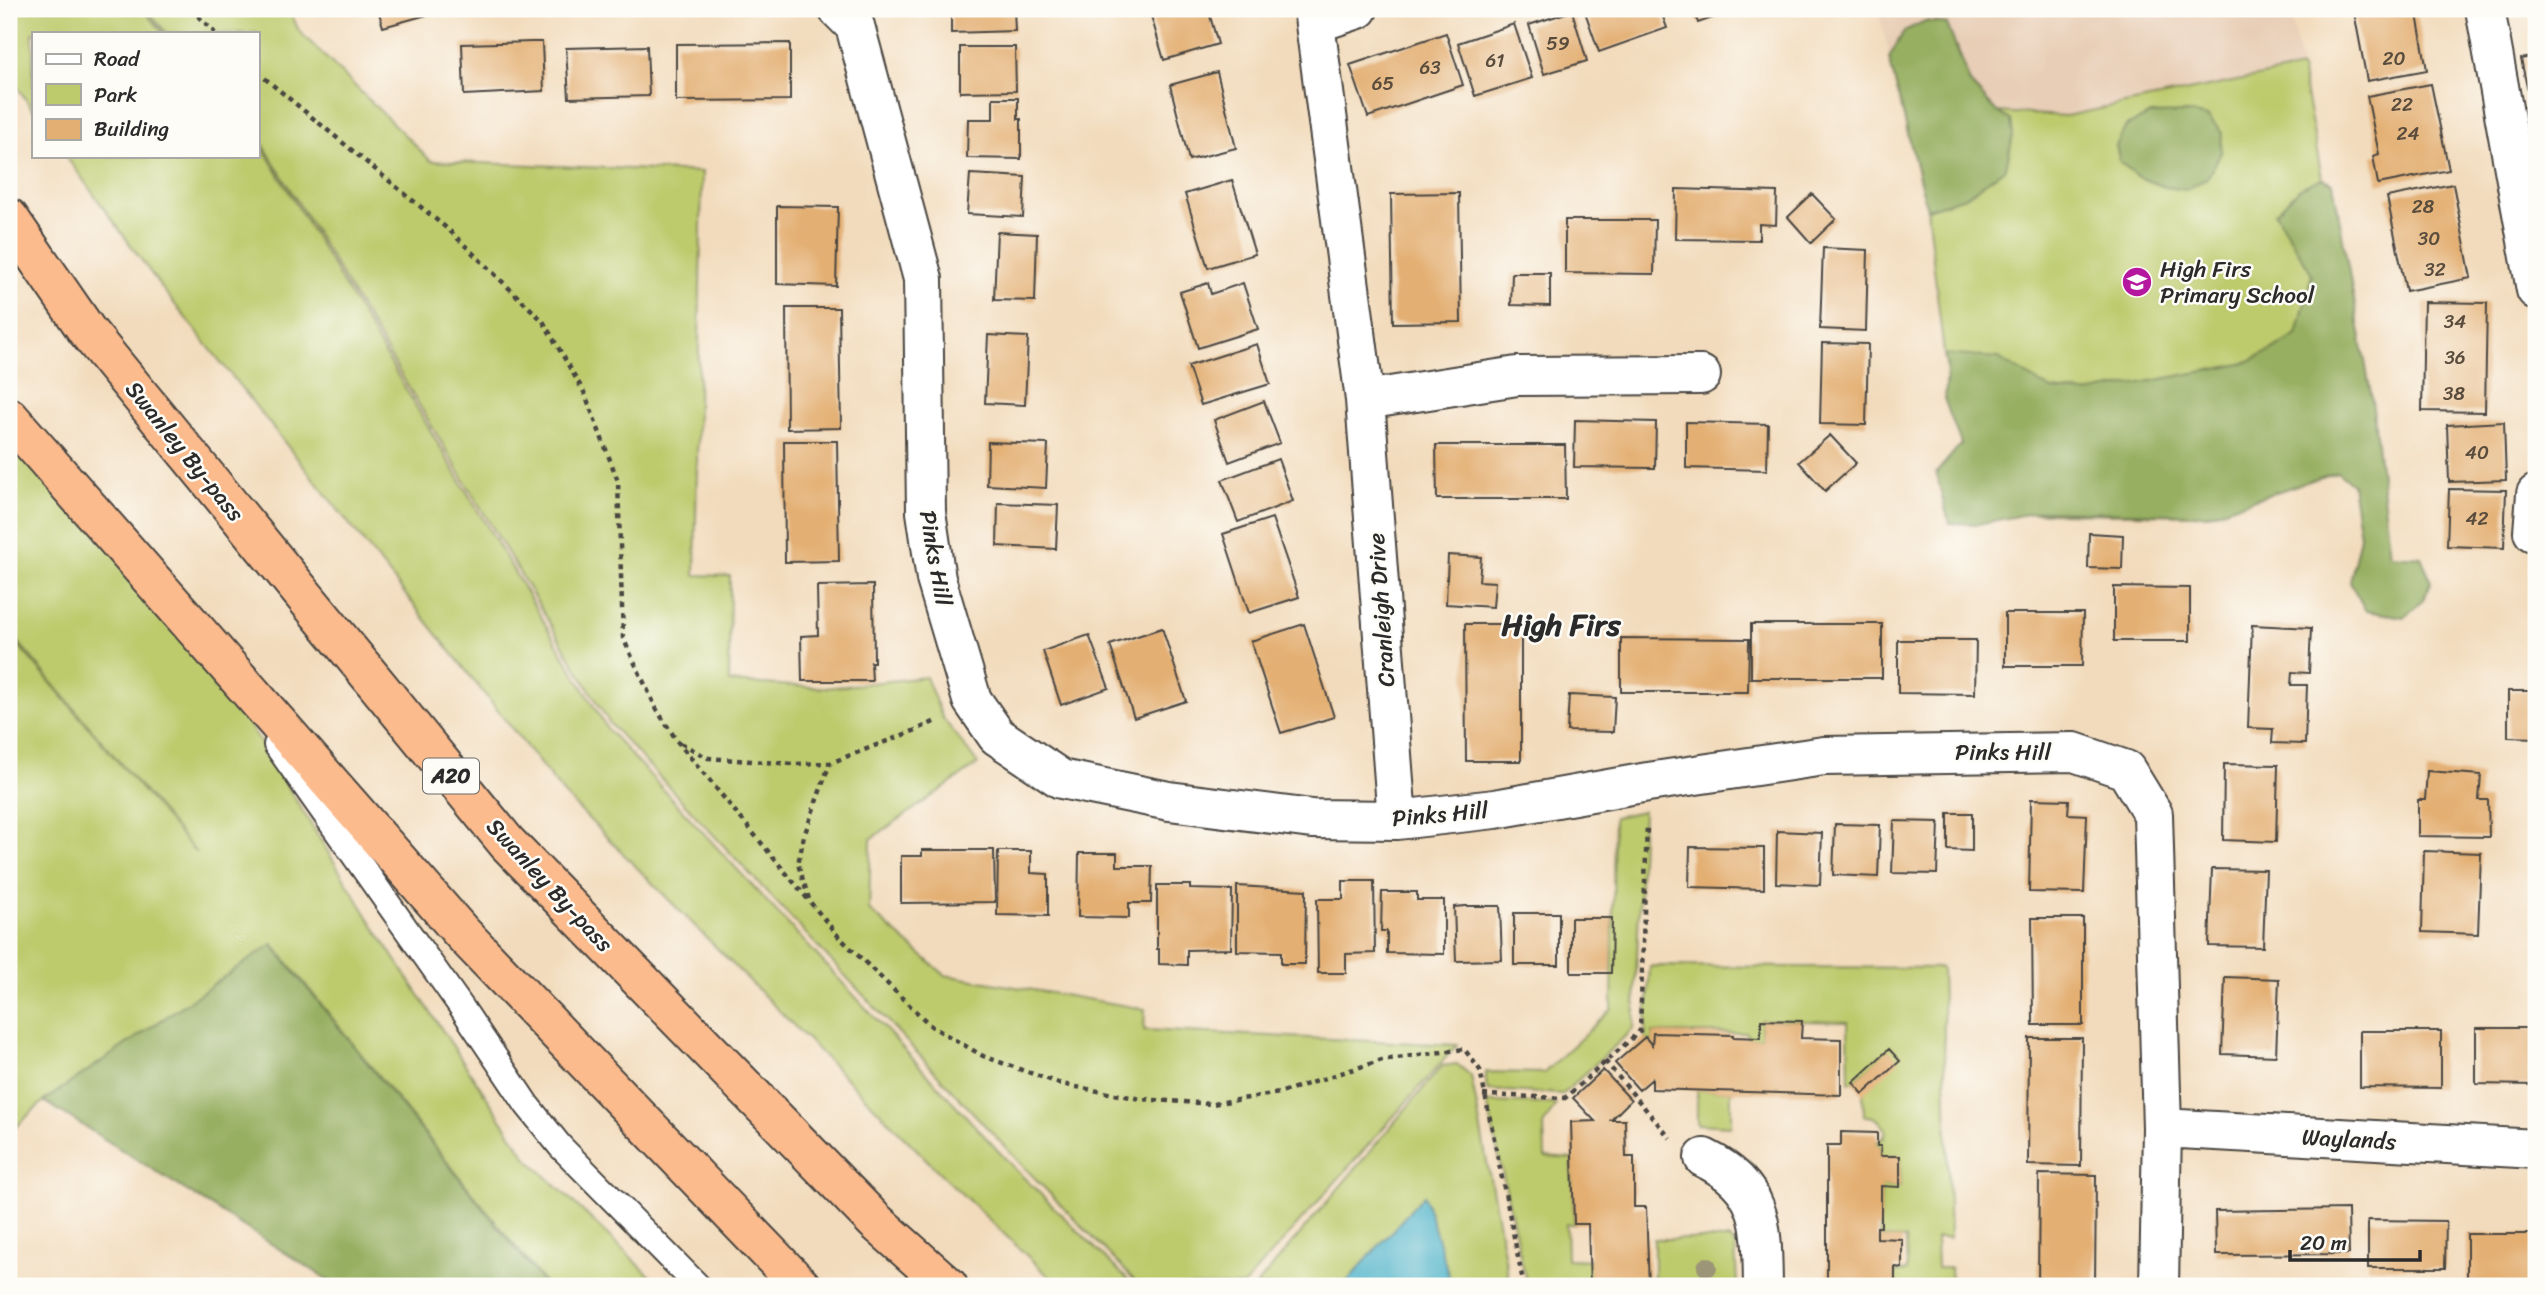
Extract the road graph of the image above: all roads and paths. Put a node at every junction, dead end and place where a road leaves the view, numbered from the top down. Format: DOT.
graph roads {
  1 [pos="191,9"];
  2 [pos="838,9"];
  3 [pos="1358,9"];
  4 [pos="2485,9"];
  5 [pos="1314,16"];
  6 [pos="214,32"];
  7 [pos="259,74"];
  8 [pos="9,218"];
  9 [pos="2536,290"];
  10 [pos="1701,375"];
  11 [pos="1365,400"];
  12 [pos="9,416"];
  13 [pos="2536,494"];
  14 [pos="2533,532"];
  15 [pos="185,617"];
  16 [pos="972,700"];
  17 [pos="677,741"];
  18 [pos="830,763"];
  19 [pos="1648,782"];
  20 [pos="1397,820"];
  21 [pos="810,904"];
  22 [pos="1605,1061"];
  23 [pos="1483,1095"];
  24 [pos="2162,1128"];
  25 [pos="2536,1149"];
  26 [pos="1703,1158"];
  27 [pos="698,1286"];
  28 [pos="801,1286"];
  29 [pos="948,1286"];
  30 [pos="1524,1286"];
  31 [pos="1763,1286"];
  32 [pos="2159,1286"];
  1 -- 6 [label="path"];
  2 -- 16 [label="street, Pinks Hill"];
  3 -- 5 [label="street"];
  4 -- 9 [label="street"];
  5 -- 11 [label="street, Cranleigh Drive"];
  7 -- 17 [label="path"];
  8 -- 29 [label="highway, Swanley By-pass / A20"];
  10 -- 11 [label="street"];
  11 -- 20 [label="street, Cranleigh Drive"];
  12 -- 15 [label="highway"];
  13 -- 14 [label="street"];
  15 -- 27 [label="lane"];
  15 -- 28 [label="highway"];
  16 -- 18 [label="path"];
  16 -- 20 [label="street, Pinks Hill"];
  17 -- 18 [label="path"];
  17 -- 21 [label="path"];
  18 -- 21 [label="path"];
  19 -- 20 [label="street, Pinks Hill"];
  19 -- 22 [label="path"];
  19 -- 24 [label="street, Pinks Hill"];
  21 -- 23 [label="path"];
  22 -- 23 [label="path"];
  22 -- 26 [label="path"];
  23 -- 30 [label="path"];
  24 -- 25 [label="street, Waylands"];
  24 -- 32 [label="street, Pinks Hill"];
  26 -- 31 [label="street"];
}
